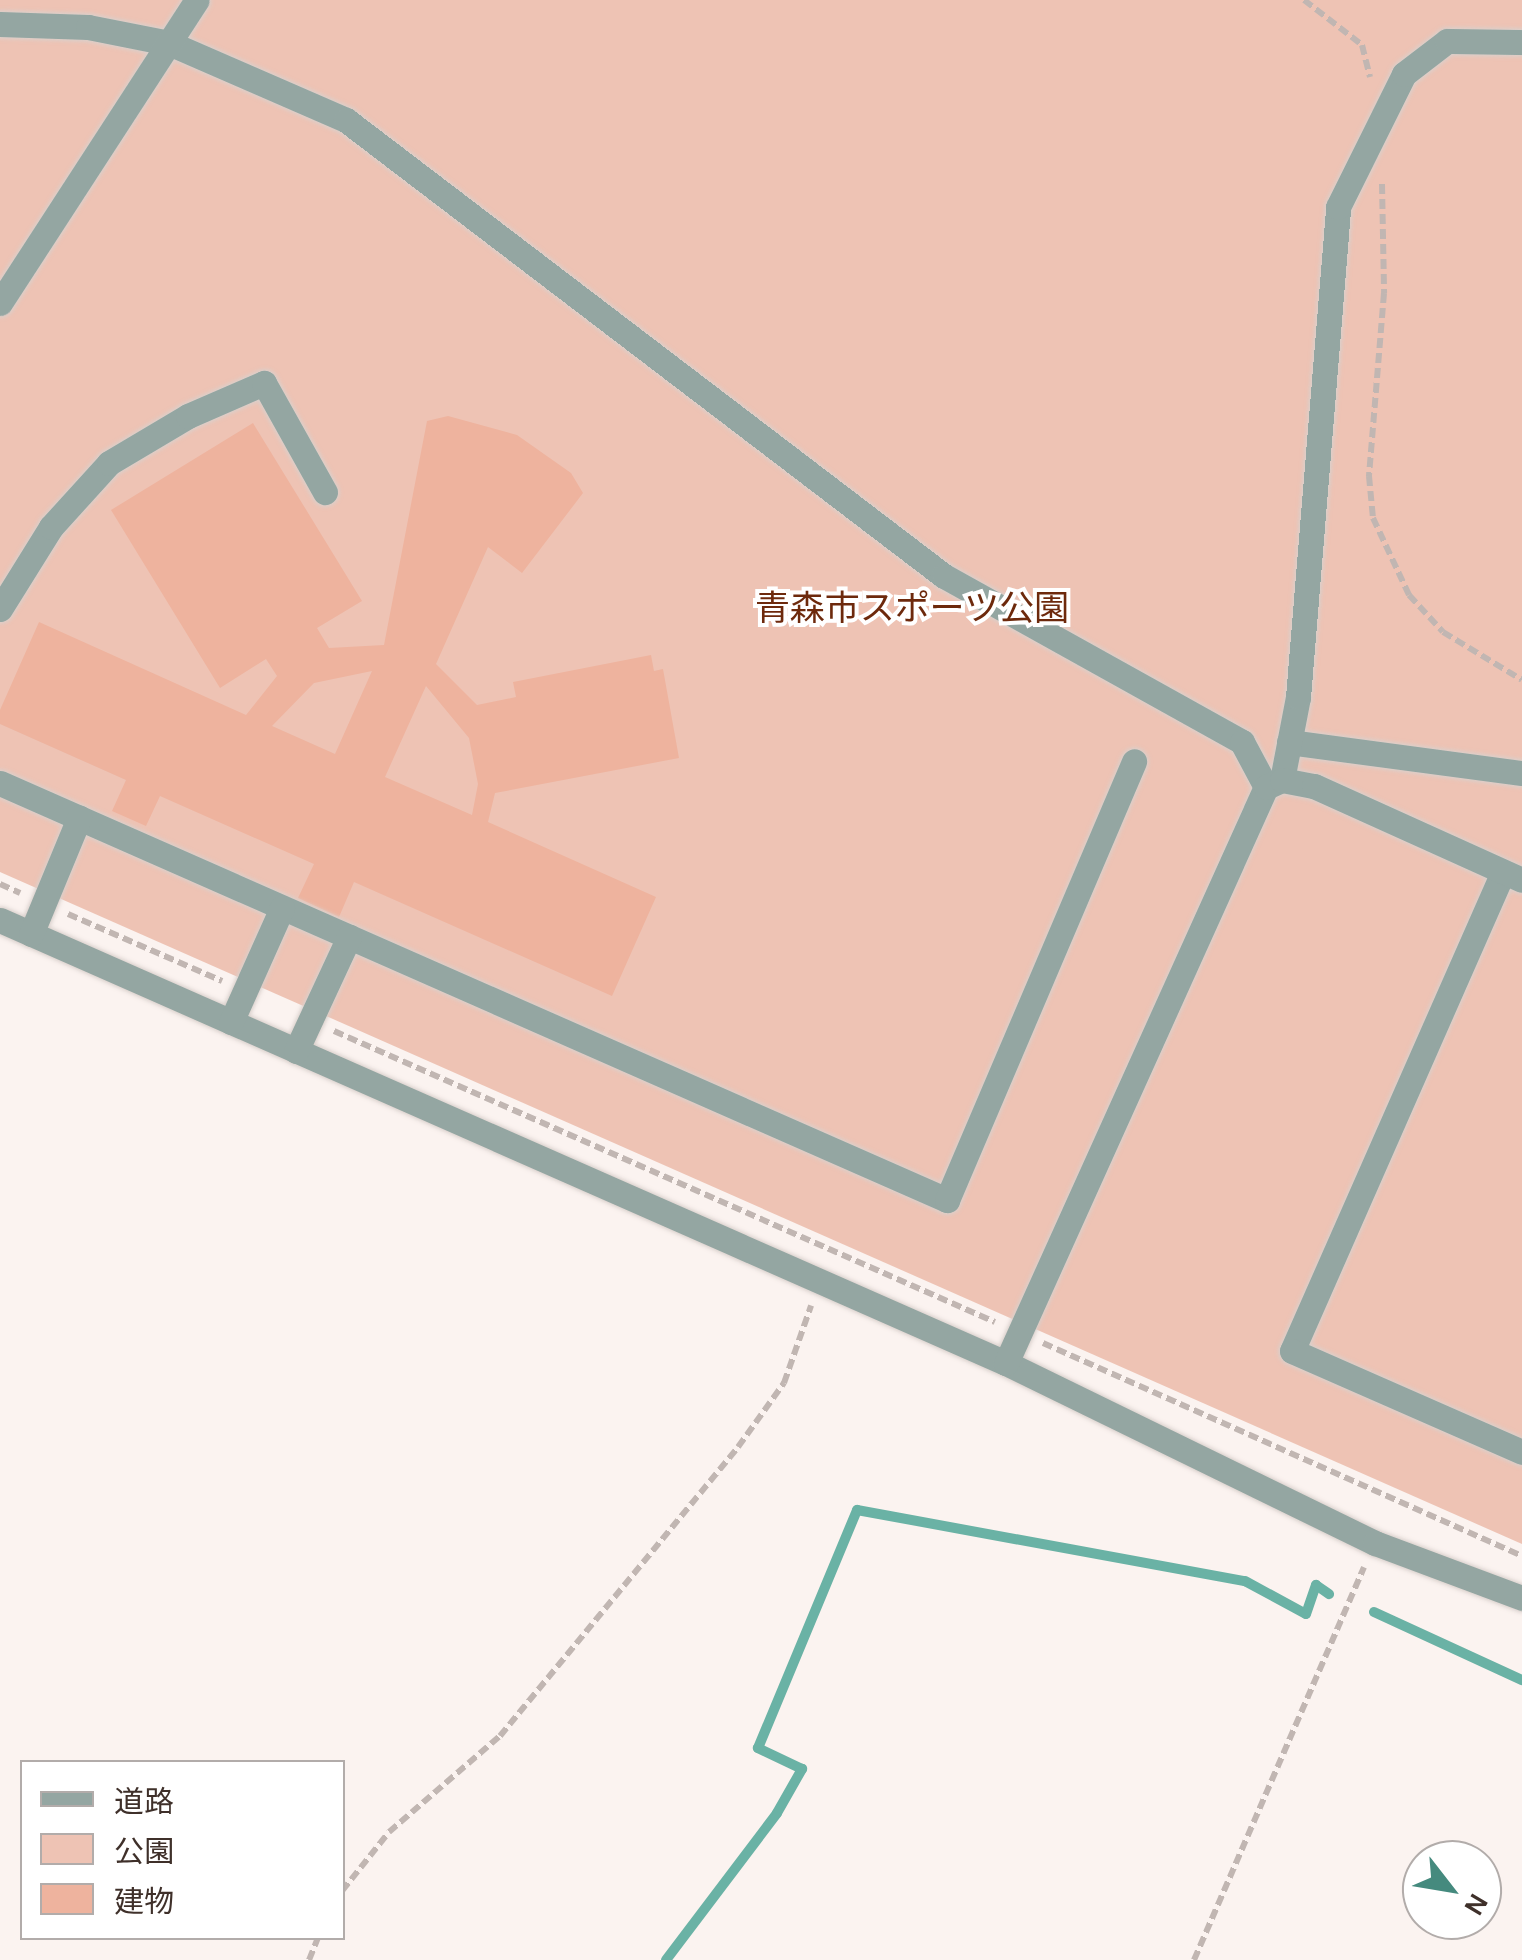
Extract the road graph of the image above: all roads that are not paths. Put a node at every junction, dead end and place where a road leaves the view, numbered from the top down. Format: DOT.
graph roads {
  1 [pos="197,0"];
  2 [pos="0,24"];
  3 [pos="1522,42"];
  4 [pos="168,44"];
  5 [pos="0,303"];
  6 [pos="325,492"];
  7 [pos="0,609"];
  8 [pos="1290,742"];
  9 [pos="1134,761"];
  10 [pos="1522,773"];
  11 [pos="1274,783"];
  12 [pos="0,784"];
  13 [pos="79,818"];
  14 [pos="1513,876"];
  15 [pos="282,908"];
  16 [pos="0,920"];
  17 [pos="31,934"];
  18 [pos="350,937"];
  19 [pos="230,1022"];
  20 [pos="296,1051"];
  21 [pos="1006,1363"];
  22 [pos="1522,1452"];
  23 [pos="1522,1598"];
  1 -- 4 [label="street"];
  2 -- 4 [label="street"];
  3 -- 8 [label="street"];
  4 -- 5 [label="street"];
  4 -- 11 [label="street"];
  6 -- 7 [label="street"];
  8 -- 10 [label="street"];
  8 -- 11 [label="street"];
  9 -- 18 [label="street"];
  11 -- 14 [label="street"];
  11 -- 21 [label="street"];
  12 -- 13 [label="street"];
  13 -- 15 [label="street"];
  13 -- 17 [label="street"];
  14 -- 22 [label="street"];
  15 -- 18 [label="street"];
  15 -- 19 [label="street"];
  16 -- 17 [label="street"];
  17 -- 19 [label="street"];
  18 -- 20 [label="street"];
  19 -- 20 [label="street"];
  20 -- 21 [label="street"];
  21 -- 23 [label="street"];
}
